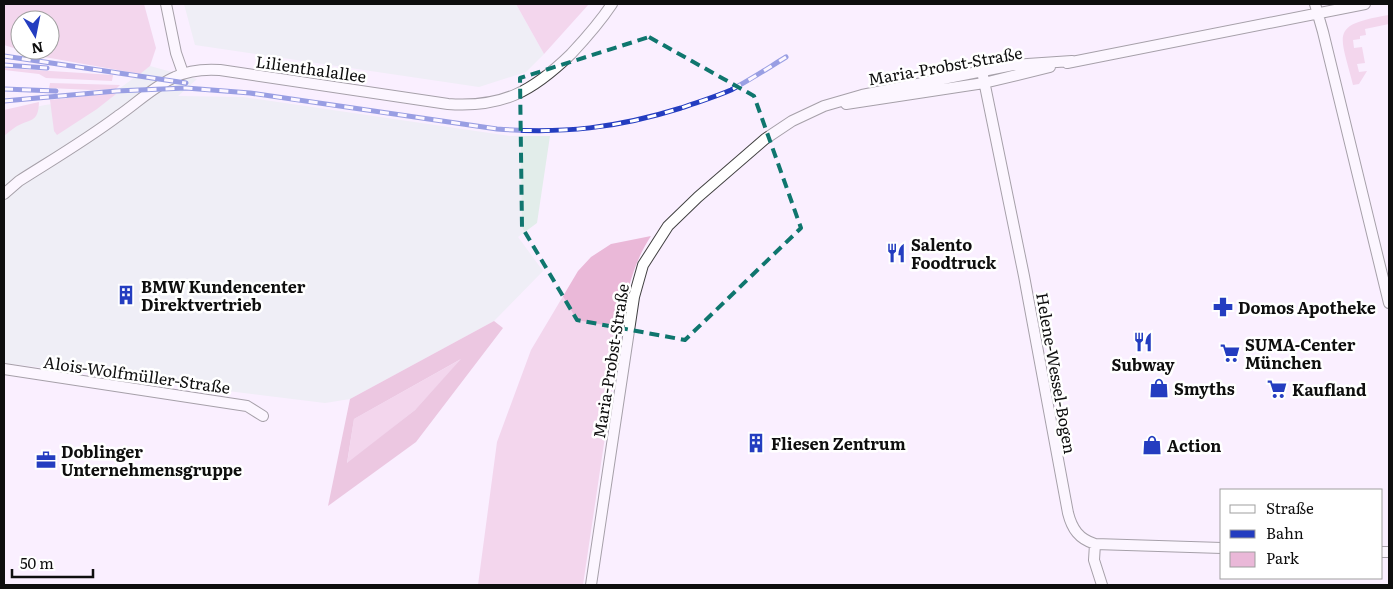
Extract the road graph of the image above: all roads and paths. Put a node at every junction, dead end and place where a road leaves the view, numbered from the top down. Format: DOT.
graph roads {
  1 [pos="166,4"];
  2 [pos="612,4"];
  3 [pos="1365,4"];
  4 [pos="1316,8"];
  5 [pos="1072,61"];
  6 [pos="982,71"];
  7 [pos="183,73"];
  8 [pos="984,83"];
  9 [pos="824,106"];
  10 [pos="4,194"];
  11 [pos="1389,303"];
  12 [pos="4,369"];
  13 [pos="263,416"];
  14 [pos="1094,544"];
  15 [pos="1220,548"];
  16 [pos="591,585"];
  17 [pos="1102,585"];
  1 -- 7 [label="street"];
  2 -- 7 [label="street, Lilienthalallee"];
  3 -- 4 [label="street, Maria-Probst-Straße"];
  4 -- 5 [label="street, Maria-Probst-Straße"];
  4 -- 11 [label="street"];
  5 -- 6 [label="street, Maria-Probst-Straße"];
  5 -- 8 [label="street, Maria-Probst-Straße"];
  6 -- 8 [label="street, Helene-Wessel-Bogen"];
  6 -- 9 [label="street, Maria-Probst-Straße"];
  7 -- 10 [label="street, Lilienthalallee"];
  8 -- 9 [label="street, Maria-Probst-Straße"];
  8 -- 14 [label="street, Helene-Wessel-Bogen"];
  9 -- 16 [label="street, Maria-Probst-Straße"];
  12 -- 13 [label="street, Alois-Wolfmüller-Straße"];
  14 -- 15 [label="street"];
  14 -- 17 [label="street"];
}
